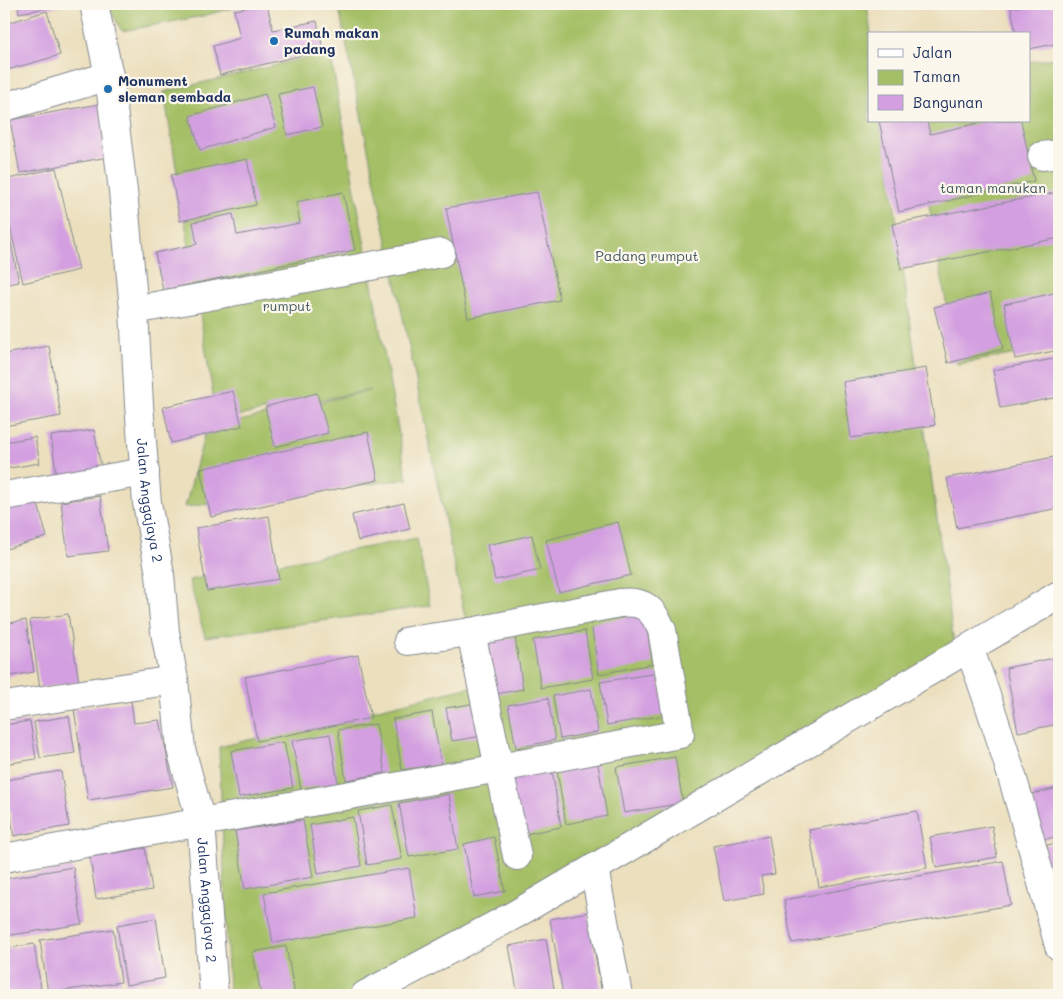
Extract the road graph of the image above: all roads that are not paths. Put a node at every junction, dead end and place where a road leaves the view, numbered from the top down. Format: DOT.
graph roads {
  1 [pos="94,4"];
  2 [pos="109,76"];
  3 [pos="4,108"];
  4 [pos="441,253"];
  5 [pos="134,310"];
  6 [pos="145,472"];
  7 [pos="4,496"];
  8 [pos="1059,595"];
  9 [pos="471,632"];
  10 [pos="408,641"];
  11 [pos="969,648"];
  12 [pos="174,680"];
  13 [pos="4,706"];
  14 [pos="499,768"];
  15 [pos="201,822"];
  16 [pos="517,856"];
  17 [pos="4,858"];
  18 [pos="594,868"];
  19 [pos="1059,946"];
  20 [pos="214,995"];
  21 [pos="365,995"];
  22 [pos="618,995"];
  1 -- 2 [label="street, Jalan Anggajaya 2"];
  2 -- 3 [label="street"];
  2 -- 5 [label="street, Jalan Anggajaya 2"];
  4 -- 5 [label="street"];
  5 -- 6 [label="street, Jalan Anggajaya 2"];
  6 -- 7 [label="street"];
  6 -- 12 [label="street, Jalan Anggajaya 2"];
  8 -- 11 [label="street"];
  9 -- 10 [label="street"];
  9 -- 14 [label="street"];
  9 -- 14 [label="street"];
  11 -- 18 [label="street"];
  11 -- 19 [label="street"];
  12 -- 13 [label="street"];
  12 -- 15 [label="street, Jalan Anggajaya 2"];
  14 -- 15 [label="street"];
  14 -- 16 [label="street"];
  15 -- 17 [label="street"];
  15 -- 20 [label="street, Jalan Anggajaya 2"];
  18 -- 21 [label="street"];
  18 -- 22 [label="street"];
}
